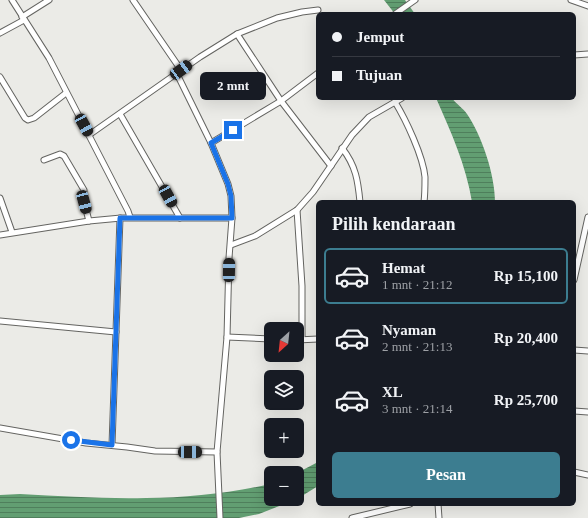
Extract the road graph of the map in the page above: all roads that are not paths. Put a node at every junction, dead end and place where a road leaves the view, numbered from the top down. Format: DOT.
graph roads {
  1 [pos="12,0"];
  2 [pos="49,0"];
  3 [pos="134,0"];
  4 [pos="571,0"];
  5 [pos="414,1"];
  6 [pos="588,6"];
  7 [pos="318,10"];
  8 [pos="398,12"];
  9 [pos="23,18"];
  10 [pos="0,32"];
  11 [pos="237,34"];
  12 [pos="588,54"];
  13 [pos="576,55"];
  14 [pos="179,72"];
  15 [pos="316,75"];
  16 [pos="0,77"];
  17 [pos="66,93"];
  18 [pos="398,100"];
  19 [pos="281,101"];
  20 [pos="395,102"];
  21 [pos="120,114"];
  22 [pos="90,135"];
  23 [pos="211,143"];
  24 [pos="342,148"];
  25 [pos="44,160"];
  26 [pos="331,166"];
  27 [pos="0,198"];
  28 [pos="360,200"];
  29 [pos="424,200"];
  30 [pos="297,210"];
  31 [pos="130,217"];
  32 [pos="588,217"];
  33 [pos="120,218"];
  34 [pos="180,218"];
  35 [pos="232,218"];
  36 [pos="89,220"];
  37 [pos="12,232"];
  38 [pos="0,235"];
  39 [pos="231,245"];
  40 [pos="576,271"];
  41 [pos="0,321"];
  42 [pos="301,322"];
  43 [pos="116,332"];
  44 [pos="227,337"];
  45 [pos="264,339"];
  46 [pos="316,339"];
  47 [pos="304,340"];
  48 [pos="576,350"];
  49 [pos="588,351"];
  50 [pos="576,410"];
  51 [pos="588,412"];
  52 [pos="0,428"];
  53 [pos="112,445"];
  54 [pos="217,452"];
  55 [pos="576,472"];
  56 [pos="588,475"];
  57 [pos="402,506"];
  58 [pos="438,506"];
  59 [pos="378,512"];
  60 [pos="220,518"];
  61 [pos="352,518"];
  62 [pos="378,518"];
  63 [pos="439,518"];
  1 -- 9 [label="street"];
  2 -- 9 [label="street"];
  3 -- 14 [label="street"];
  4 -- 6 [label="street"];
  5 -- 8 [label="street"];
  7 -- 11 [label="street"];
  9 -- 10 [label="street"];
  9 -- 17 [label="street"];
  11 -- 14 [label="street"];
  11 -- 19 [label="street"];
  12 -- 13 [label="street"];
  14 -- 21 [label="street"];
  14 -- 23 [label="street"];
  15 -- 19 [label="street"];
  16 -- 17 [label="street"];
  17 -- 22 [label="street"];
  18 -- 20 [label="street"];
  19 -- 23 [label="street"];
  19 -- 26 [label="street"];
  20 -- 24 [label="street"];
  20 -- 29 [label="street"];
  21 -- 22 [label="street"];
  21 -- 34 [label="street"];
  22 -- 31 [label="street"];
  23 -- 35 [label="street"];
  24 -- 26 [label="street"];
  24 -- 28 [label="street"];
  25 -- 36 [label="street"];
  26 -- 30 [label="street"];
  27 -- 37 [label="street"];
  30 -- 39 [label="street"];
  30 -- 42 [label="street"];
  31 -- 33 [label="street"];
  31 -- 34 [label="street"];
  32 -- 40 [label="street"];
  33 -- 36 [label="street"];
  33 -- 43 [label="street"];
  34 -- 35 [label="street"];
  35 -- 39 [label="street"];
  36 -- 37 [label="street"];
  37 -- 38 [label="street"];
  39 -- 44 [label="street"];
  41 -- 43 [label="street"];
  43 -- 53 [label="street"];
  44 -- 45 [label="street"];
  44 -- 54 [label="street"];
  46 -- 47 [label="street"];
  48 -- 49 [label="street"];
  50 -- 51 [label="street"];
  52 -- 53 [label="street"];
  53 -- 54 [label="street"];
  54 -- 60 [label="street"];
  55 -- 56 [label="street"];
  57 -- 59 [label="street"];
  58 -- 63 [label="street"];
  59 -- 61 [label="street"];
  59 -- 62 [label="street"];
}
